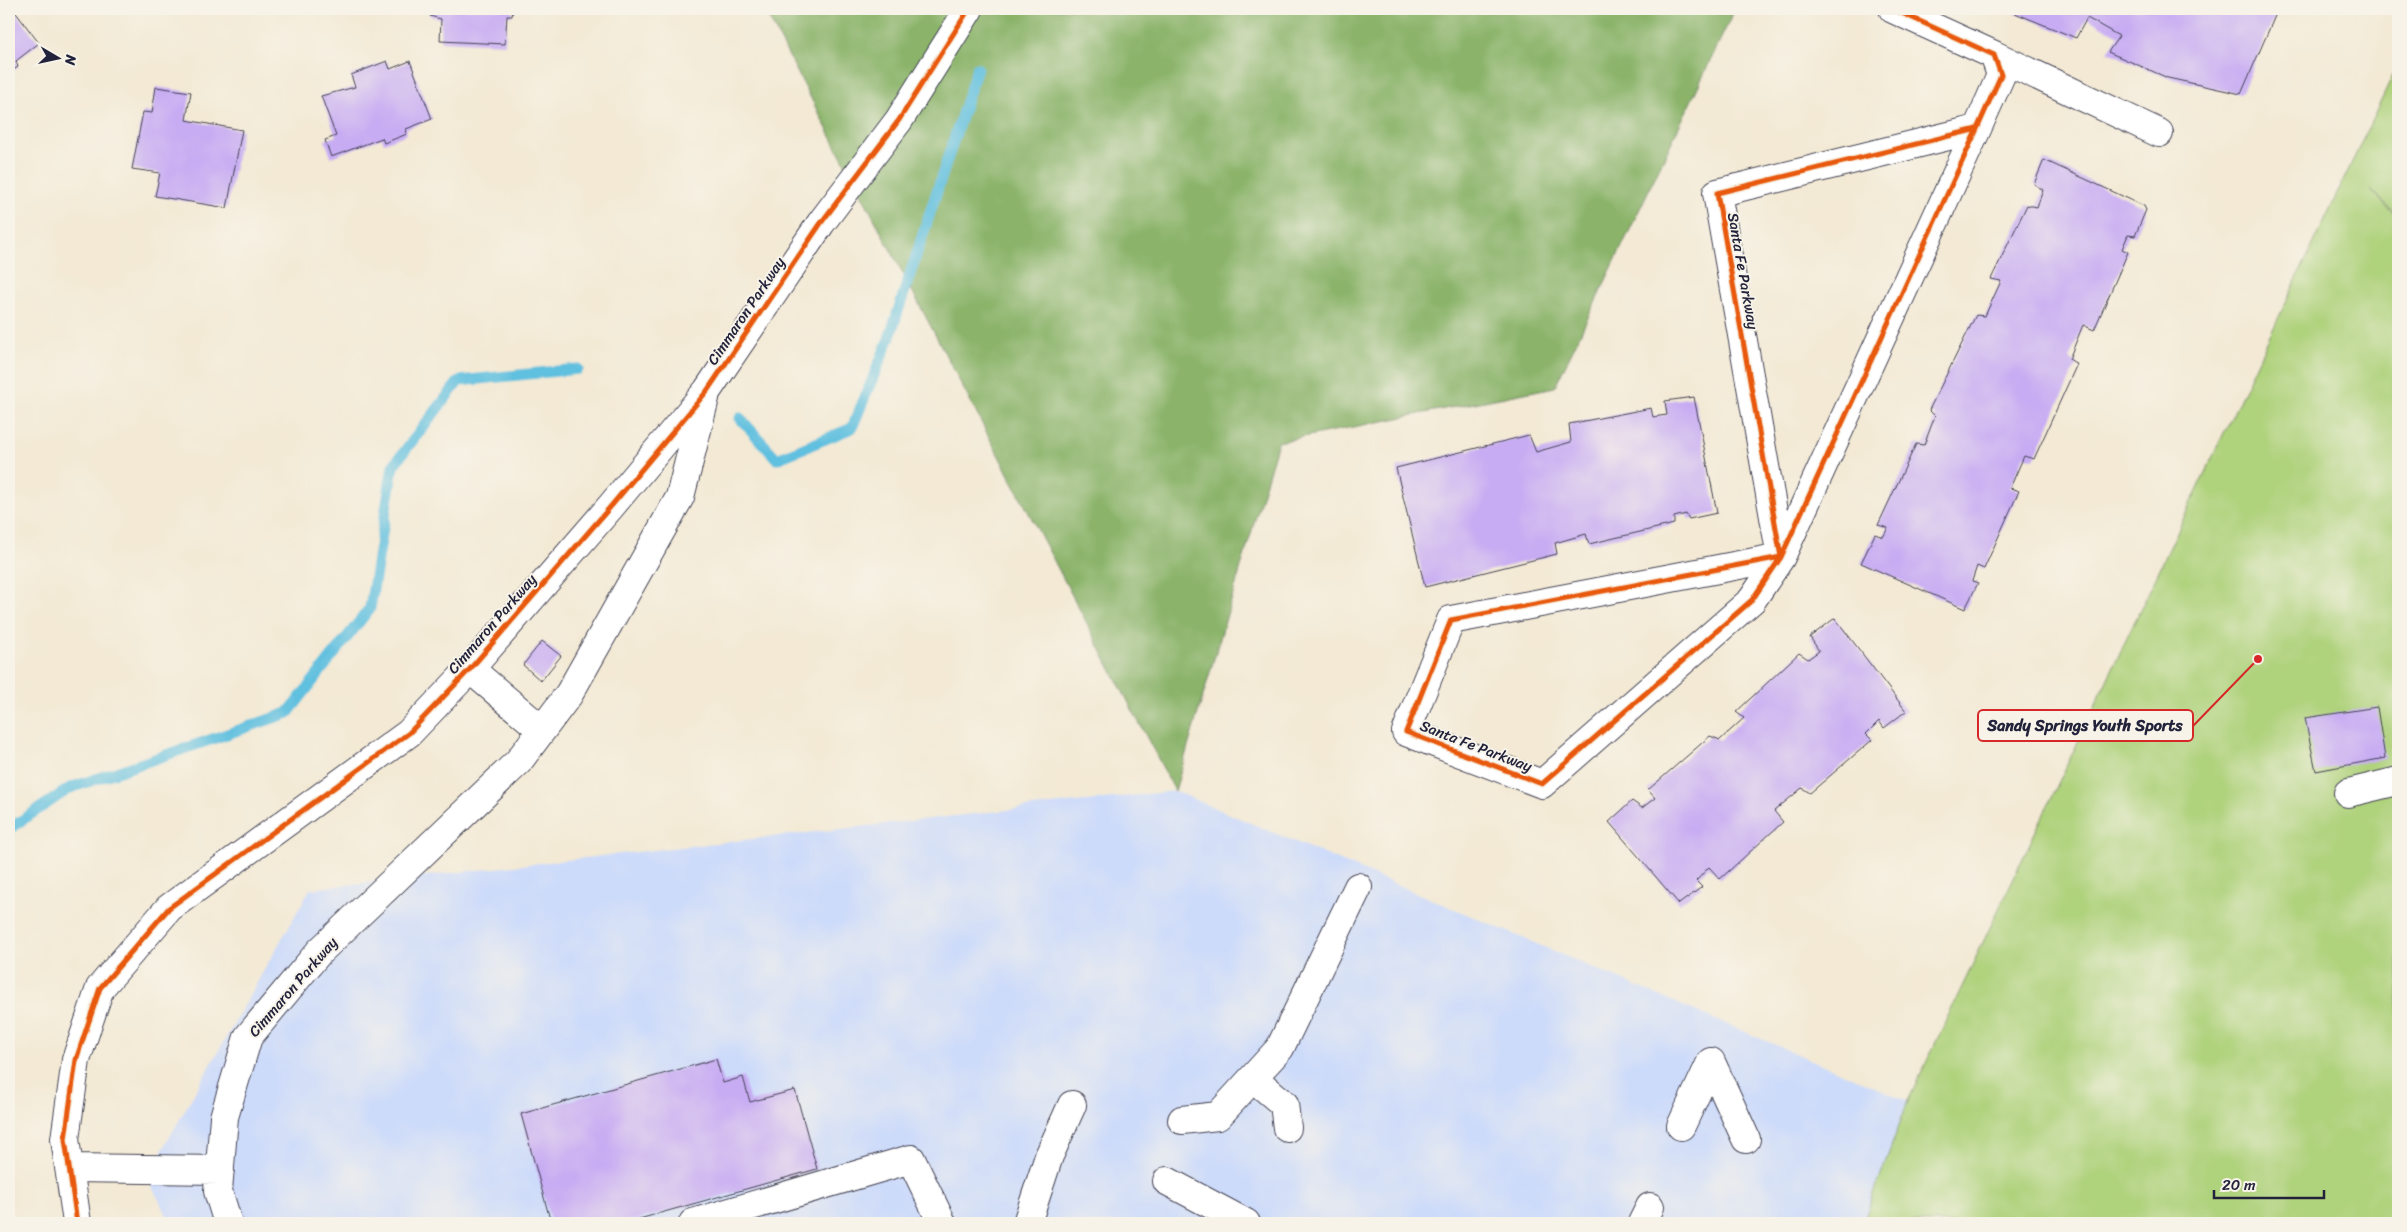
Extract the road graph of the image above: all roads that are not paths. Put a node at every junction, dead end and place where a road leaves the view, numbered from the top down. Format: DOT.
graph roads {
  1 [pos="969,9"];
  2 [pos="1893,9"];
  3 [pos="1994,55"];
  4 [pos="1977,129"];
  5 [pos="2159,133"];
  6 [pos="707,391"];
  7 [pos="1781,557"];
  8 [pos="470,669"];
  9 [pos="542,730"];
  10 [pos="2398,781"];
  11 [pos="2348,793"];
  12 [pos="1358,887"];
  13 [pos="1252,1078"];
  14 [pos="1072,1106"];
  15 [pos="1182,1120"];
  16 [pos="1681,1126"];
  17 [pos="1287,1128"];
  18 [pos="1746,1139"];
  19 [pos="69,1168"];
  20 [pos="220,1170"];
  21 [pos="1168,1181"];
  22 [pos="77,1223"];
  23 [pos="228,1223"];
  24 [pos="693,1223"];
  25 [pos="942,1223"];
  26 [pos="1027,1223"];
  27 [pos="1246,1223"];
  1 -- 6 [label="street, Cimmaron Parkway"];
  2 -- 3 [label="street"];
  3 -- 4 [label="street, Santa Fe Parkway"];
  3 -- 5 [label="street"];
  4 -- 7 [label="street, Santa Fe Parkway"];
  4 -- 7 [label="street, Santa Fe Parkway"];
  6 -- 8 [label="street, Cimmaron Parkway"];
  6 -- 9 [label="street, Cimmaron Parkway"];
  7 -- 7 [label="street, Santa Fe Parkway"];
  8 -- 9 [label="street"];
  8 -- 19 [label="street, Cimmaron Parkway"];
  9 -- 20 [label="street, Cimmaron Parkway"];
  10 -- 11 [label="street"];
  12 -- 13 [label="street"];
  13 -- 15 [label="street"];
  13 -- 17 [label="street"];
  14 -- 26 [label="street"];
  16 -- 18 [label="street"];
  19 -- 20 [label="street"];
  19 -- 22 [label="street, Cimmaron Parkway"];
  20 -- 23 [label="street, Cimmaron Parkway"];
  21 -- 27 [label="street"];
  24 -- 25 [label="street"];
}
